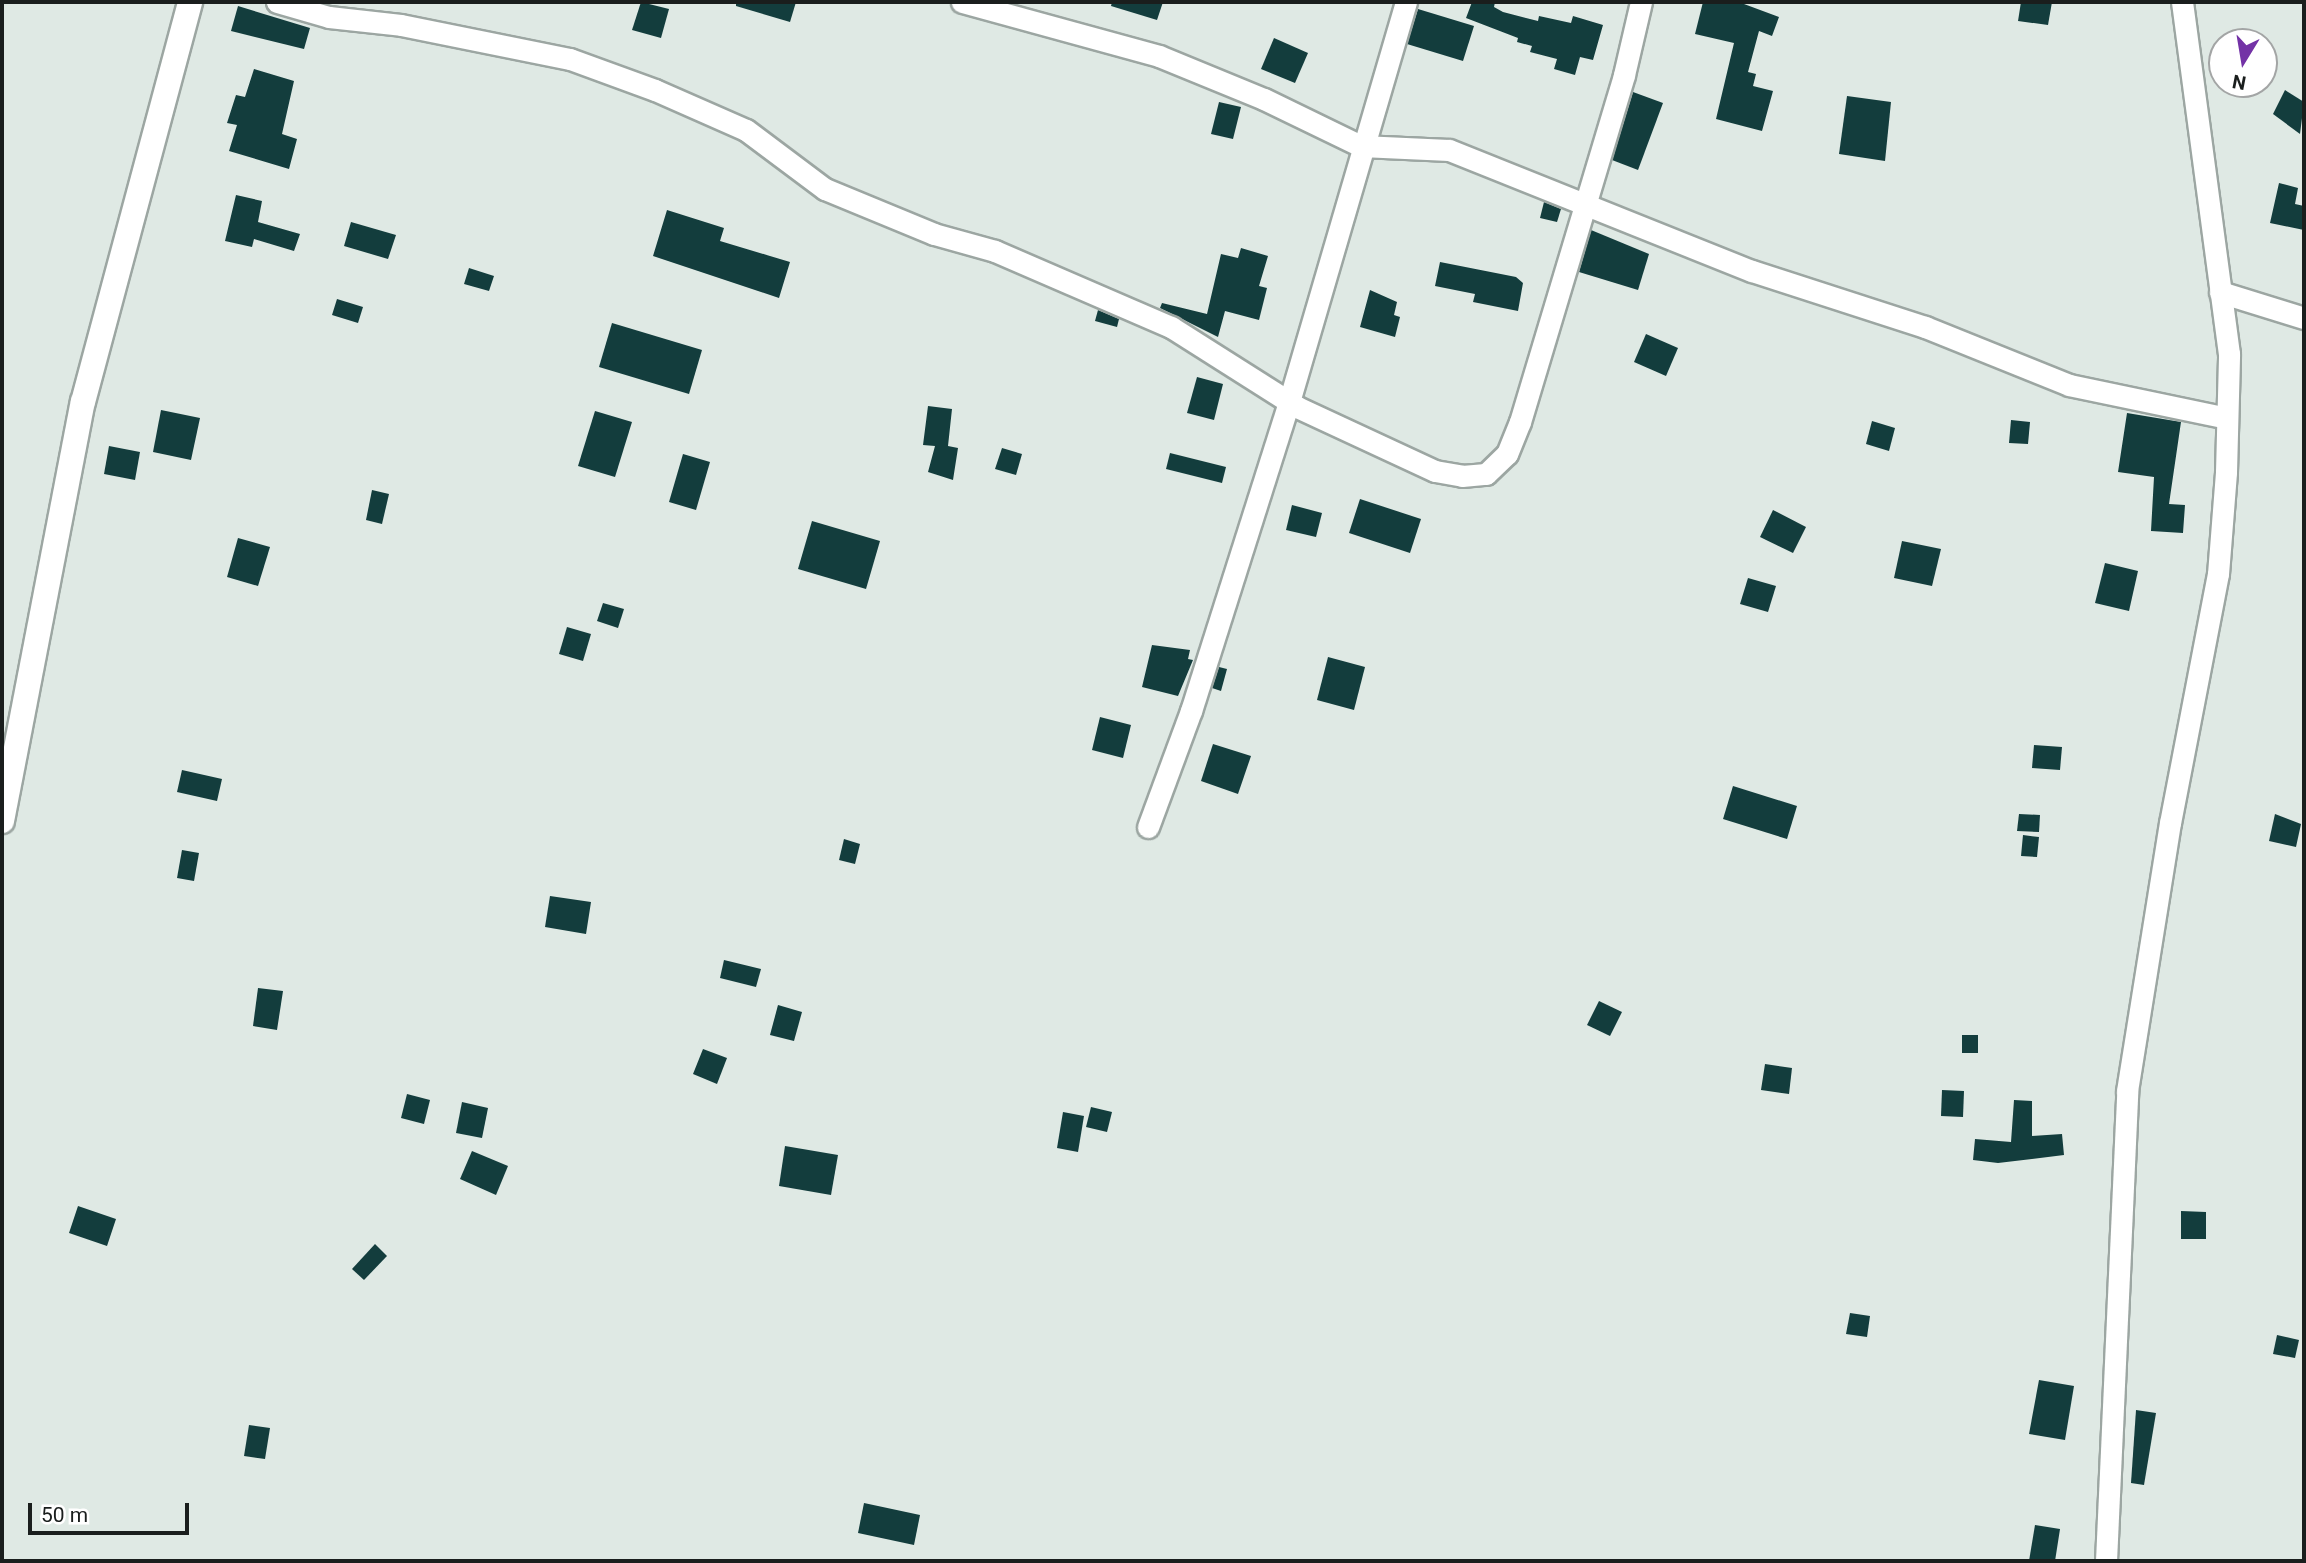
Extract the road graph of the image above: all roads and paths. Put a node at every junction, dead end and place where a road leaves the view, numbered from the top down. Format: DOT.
graph roads {
  1 [pos="190,2"];
  2 [pos="277,2"];
  3 [pos="961,2"];
  4 [pos="1406,2"];
  5 [pos="1641,2"];
  6 [pos="2182,2"];
  7 [pos="1361,146"];
  8 [pos="1587,201"];
  9 [pos="2220,292"];
  10 [pos="2304,318"];
  11 [pos="1289,402"];
  12 [pos="2227,418"];
  13 [pos="2,821"];
  14 [pos="1148,827"];
  15 [pos="2106,1561"];
  1 -- 13 [label="street"];
  2 -- 11 [label="street"];
  3 -- 7 [label="street"];
  4 -- 7 [label="street"];
  5 -- 8 [label="street"];
  6 -- 9 [label="street"];
  7 -- 8 [label="street"];
  7 -- 11 [label="street"];
  8 -- 11 [label="street"];
  8 -- 12 [label="street"];
  9 -- 10 [label="street"];
  9 -- 12 [label="street"];
  11 -- 14 [label="street"];
  12 -- 15 [label="street"];
}
